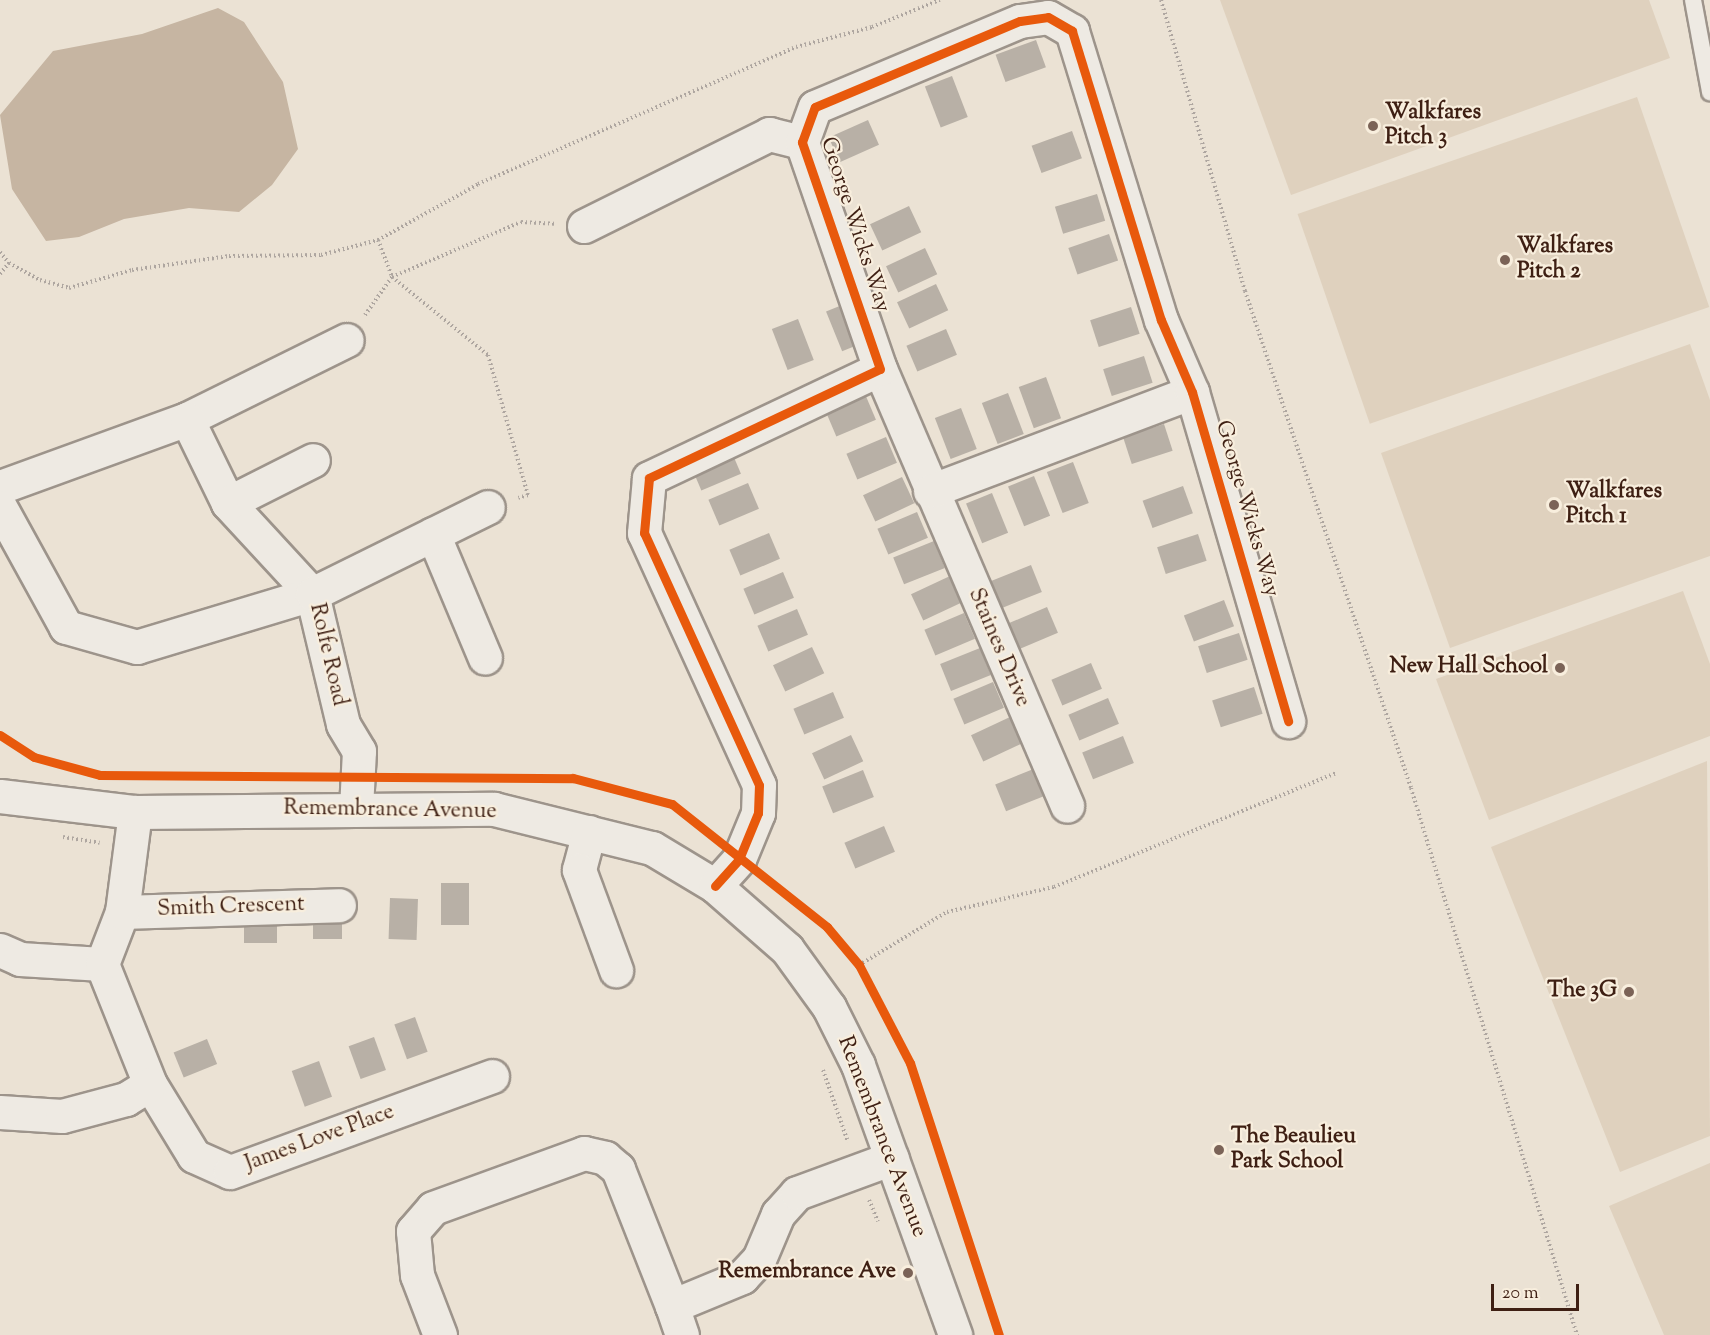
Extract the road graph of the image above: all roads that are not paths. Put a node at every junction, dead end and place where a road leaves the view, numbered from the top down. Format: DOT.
graph roads {
  1 [pos="1693,0"];
  2 [pos="1710,92"];
  3 [pos="802,142"];
  4 [pos="584,226"];
  5 [pos="347,340"];
  6 [pos="880,369"];
  7 [pos="1192,392"];
  8 [pos="187,419"];
  9 [pos="313,460"];
  10 [pos="0,487"];
  11 [pos="930,491"];
  12 [pos="228,503"];
  13 [pos="0,507"];
  14 [pos="488,507"];
  15 [pos="432,534"];
  16 [pos="312,594"];
  17 [pos="485,658"];
  18 [pos="1288,721"];
  19 [pos="0,796"];
  20 [pos="1067,806"];
  21 [pos="356,808"];
  22 [pos="134,828"];
  23 [pos="590,832"];
  24 [pos="715,886"];
  25 [pos="339,905"];
  26 [pos="122,912"];
  27 [pos="0,950"];
  28 [pos="102,964"];
  29 [pos="616,970"];
  30 [pos="492,1076"];
  31 [pos="150,1084"];
  32 [pos="0,1112"];
  33 [pos="892,1158"];
  34 [pos="677,1320"];
  35 [pos="440,1335"];
  36 [pos="955,1335"];
  1 -- 2 [label="lane"];
  3 -- 4 [label="street, George Wicks Way"];
  3 -- 6 [label="street, George Wicks Way"];
  3 -- 7 [label="street, George Wicks Way"];
  5 -- 8 [label="street"];
  6 -- 11 [label="street, Staines Drive"];
  6 -- 24 [label="street"];
  7 -- 11 [label="street"];
  7 -- 18 [label="street, George Wicks Way"];
  8 -- 10 [label="street"];
  8 -- 12 [label="street"];
  9 -- 12 [label="street"];
  11 -- 20 [label="street, Staines Drive"];
  12 -- 16 [label="street"];
  13 -- 16 [label="street"];
  14 -- 15 [label="street, Rolfe Road"];
  15 -- 16 [label="street, Rolfe Road"];
  15 -- 17 [label="street"];
  16 -- 21 [label="street, Rolfe Road"];
  19 -- 22 [label="street, Remembrance Avenue"];
  21 -- 22 [label="street, Remembrance Avenue"];
  21 -- 23 [label="street, Remembrance Avenue"];
  22 -- 26 [label="street, Smith Crescent"];
  23 -- 24 [label="street, Remembrance Avenue"];
  23 -- 29 [label="street"];
  24 -- 33 [label="street, Remembrance Avenue"];
  25 -- 26 [label="street, Smith Crescent"];
  26 -- 28 [label="street, Smith Crescent"];
  27 -- 28 [label="street"];
  28 -- 31 [label="street, James Love Place"];
  30 -- 31 [label="street, James Love Place"];
  31 -- 32 [label="street"];
  33 -- 34 [label="street"];
  33 -- 36 [label="street, Remembrance Avenue"];
  34 -- 35 [label="street"];
}
